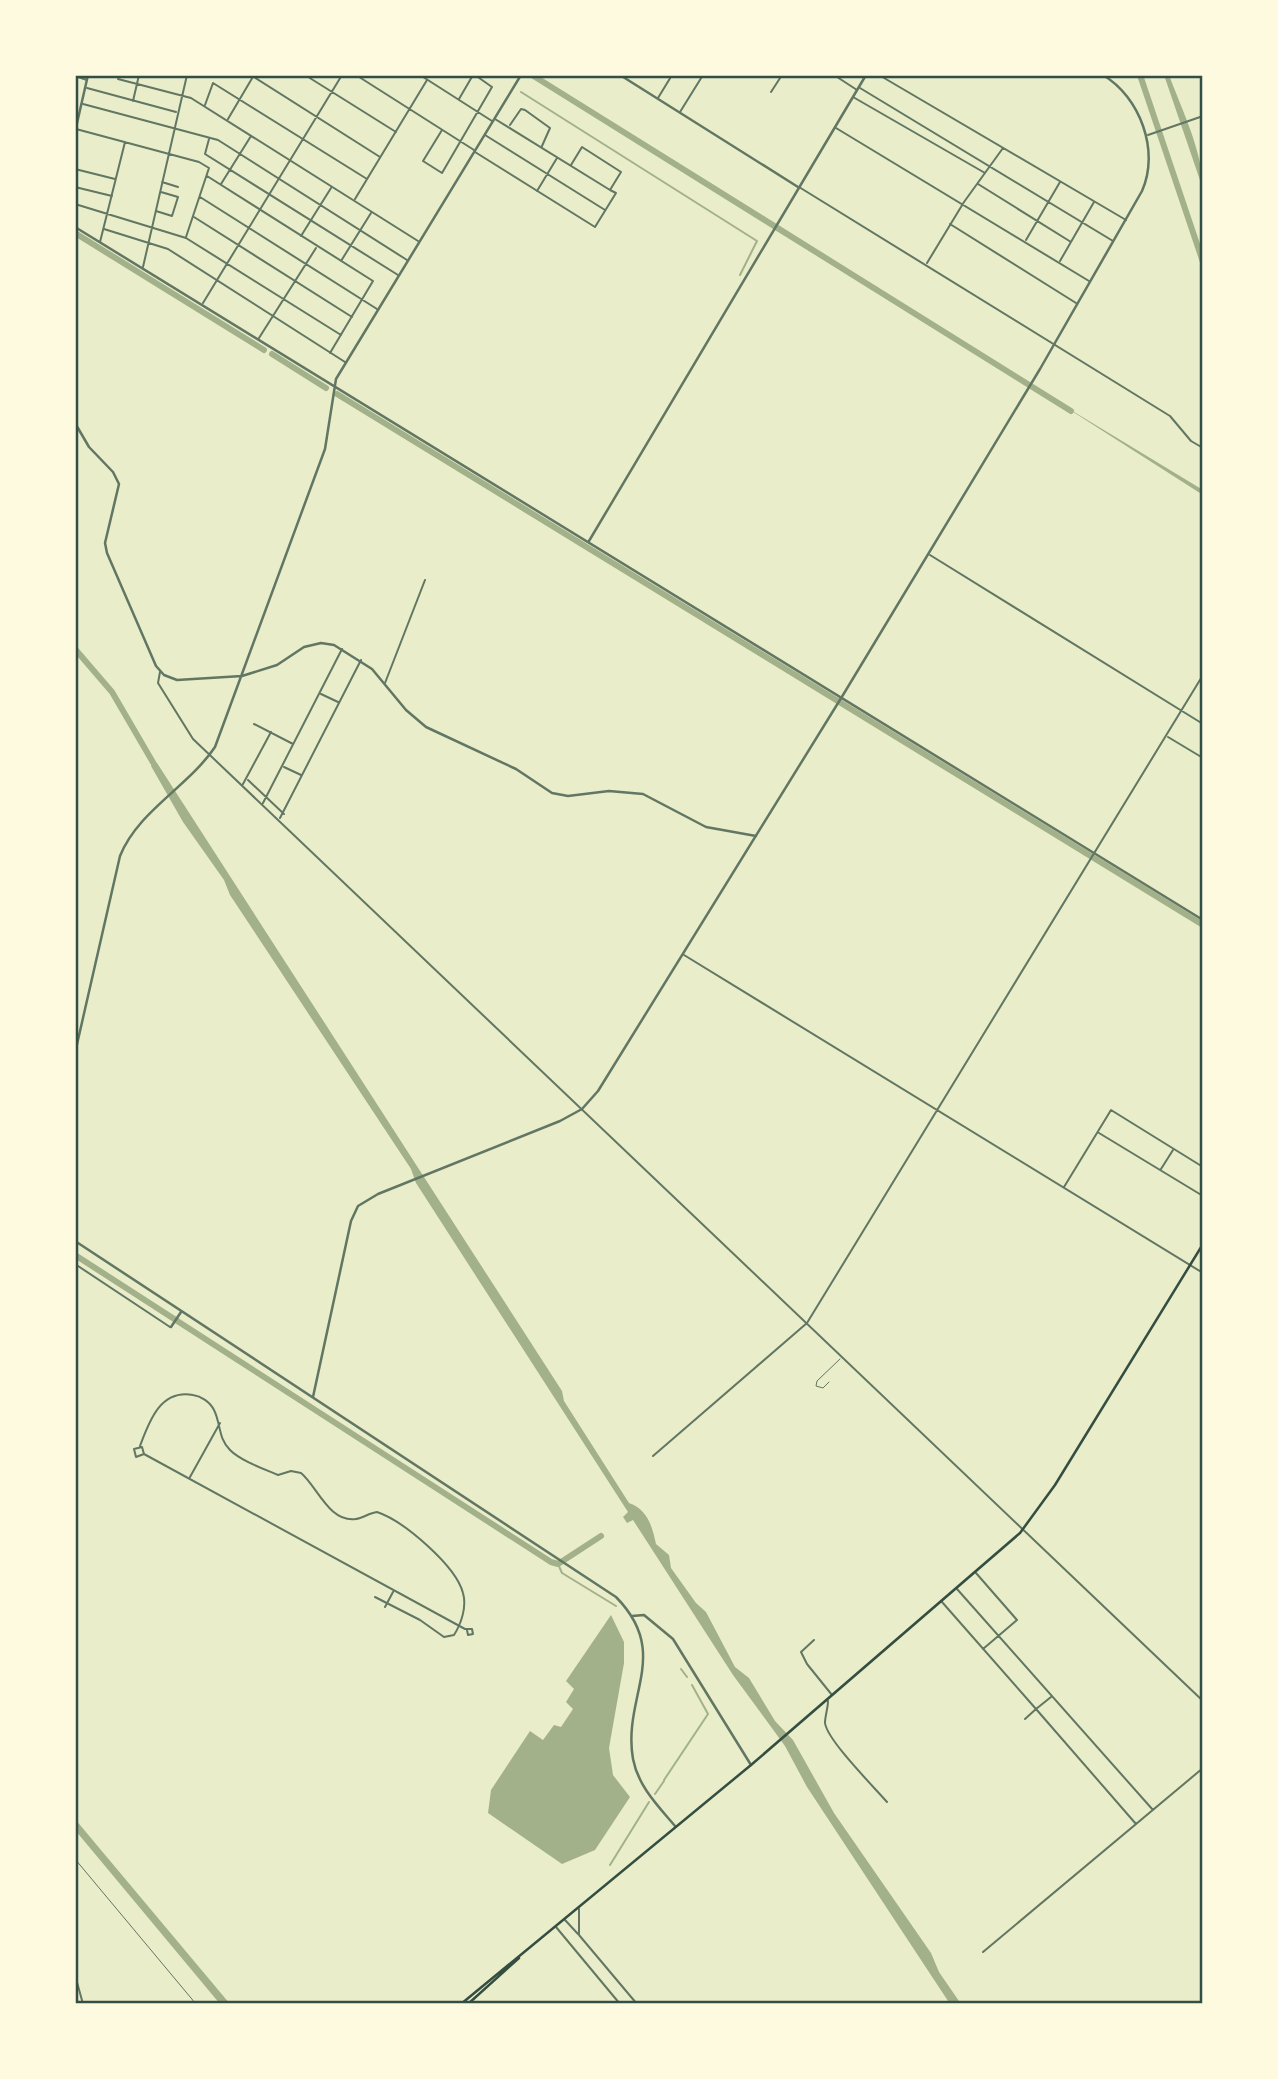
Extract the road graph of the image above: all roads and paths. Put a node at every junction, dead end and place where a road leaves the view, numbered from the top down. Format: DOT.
graph roads {
  1 [pos="139,75"];
  2 [pos="187,75"];
  3 [pos="305,75"];
  4 [pos="342,75"];
  5 [pos="356,75"];
  6 [pos="420,75"];
  7 [pos="474,75"];
  8 [pos="521,75"];
  9 [pos="620,75"];
  10 [pos="672,75"];
  11 [pos="703,75"];
  12 [pos="834,75"];
  13 [pos="866,75"];
  14 [pos="879,75"];
  15 [pos="1103,75"];
  16 [pos="75,76"];
  17 [pos="254,76"];
  18 [pos="781,76"];
  19 [pos="88,78"];
  20 [pos="427,78"];
  21 [pos="118,79"];
  22 [pos="137,83"];
  23 [pos="86,88"];
  24 [pos="858,89"];
  25 [pos="332,92"];
  26 [pos="771,92"];
  27 [pos="182,95"];
  28 [pos="853,97"];
  29 [pos="240,99"];
  30 [pos="658,99"];
  31 [pos="75,100"];
  32 [pos="458,100"];
  33 [pos="133,101"];
  34 [pos="82,103"];
  35 [pos="204,106"];
  36 [pos="409,110"];
  37 [pos="679,112"];
  38 [pos="178,113"];
  39 [pos="478,113"];
  40 [pos="317,116"];
  41 [pos="1203,116"];
  42 [pos="228,120"];
  43 [pos="493,120"];
  44 [pos="509,127"];
  45 [pos="835,127"];
  46 [pos="174,129"];
  47 [pos="76,130"];
  48 [pos="442,130"];
  49 [pos="396,132"];
  50 [pos="251,135"];
  51 [pos="484,135"];
  52 [pos="1145,135"];
  53 [pos="210,138"];
  54 [pos="304,138"];
  55 [pos="125,141"];
  56 [pos="461,142"];
  57 [pos="541,147"];
  58 [pos="1004,148"];
  59 [pos="474,151"];
  60 [pos="169,154"];
  61 [pos="239,154"];
  62 [pos="380,157"];
  63 [pos="558,157"];
  64 [pos="291,162"];
  65 [pos="571,165"];
  66 [pos="991,165"];
  67 [pos="75,169"];
  68 [pos="230,169"];
  69 [pos="985,173"];
  70 [pos="547,174"];
  71 [pos="207,176"];
  72 [pos="116,179"];
  73 [pos="367,179"];
  74 [pos="280,180"];
  75 [pos="1060,181"];
  76 [pos="162,182"];
  77 [pos="220,184"];
  78 [pos="977,184"];
  79 [pos="75,187"];
  80 [pos="178,187"];
  81 [pos="331,187"];
  82 [pos="798,187"];
  83 [pos="611,190"];
  84 [pos="537,191"];
  85 [pos="160,192"];
  86 [pos="270,195"];
  87 [pos="112,196"];
  88 [pos="200,197"];
  89 [pos="1049,200"];
  90 [pos="354,201"];
  91 [pos="1094,201"];
  92 [pos="964,202"];
  93 [pos="75,204"];
  94 [pos="320,206"];
  95 [pos="606,210"];
  96 [pos="156,211"];
  97 [pos="261,211"];
  98 [pos="372,212"];
  99 [pos="108,213"];
  100 [pos="193,217"];
  101 [pos="310,220"];
  102 [pos="1126,220"];
  103 [pos="1037,221"];
  104 [pos="1082,223"];
  105 [pos="950,224"];
  106 [pos="75,227"];
  107 [pos="152,228"];
  108 [pos="104,229"];
  109 [pos="250,229"];
  110 [pos="359,231"];
  111 [pos="301,236"];
  112 [pos="186,238"];
  113 [pos="1026,240"];
  114 [pos="419,241"];
  115 [pos="1114,241"];
  116 [pos="100,242"];
  117 [pos="1071,242"];
  118 [pos="149,243"];
  119 [pos="351,245"];
  120 [pos="239,246"];
  121 [pos="317,246"];
  122 [pos="407,260"];
  123 [pos="341,261"];
  124 [pos="1060,261"];
  125 [pos="306,264"];
  126 [pos="228,265"];
  127 [pos="926,265"];
  128 [pos="143,268"];
  129 [pos="398,275"];
  130 [pos="1090,281"];
  131 [pos="295,282"];
  132 [pos="216,283"];
  133 [pos="362,299"];
  134 [pos="283,300"];
  135 [pos="202,304"];
  136 [pos="1077,304"];
  137 [pos="377,309"];
  138 [pos="272,317"];
  139 [pos="352,317"];
  140 [pos="341,335"];
  141 [pos="259,339"];
  142 [pos="1054,346"];
  143 [pos="330,353"];
  144 [pos="345,363"];
  145 [pos="334,384"];
  146 [pos="75,424"];
  147 [pos="1203,448"];
  148 [pos="589,541"];
  149 [pos="928,553"];
  150 [pos="425,580"];
  151 [pos="342,649"];
  152 [pos="360,660"];
  153 [pos="160,672"];
  154 [pos="1203,675"];
  155 [pos="242,676"];
  156 [pos="385,683"];
  157 [pos="320,693"];
  158 [pos="841,698"];
  159 [pos="339,703"];
  160 [pos="1181,711"];
  161 [pos="254,724"];
  162 [pos="1203,724"];
  163 [pos="271,732"];
  164 [pos="1166,736"];
  165 [pos="294,744"];
  166 [pos="210,755"];
  167 [pos="1203,758"];
  168 [pos="283,766"];
  169 [pos="303,776"];
  170 [pos="247,779"];
  171 [pos="243,784"];
  172 [pos="252,784"];
  173 [pos="248,789"];
  174 [pos="268,798"];
  175 [pos="262,803"];
  176 [pos="284,814"];
  177 [pos="279,819"];
  178 [pos="756,836"];
  179 [pos="1094,853"];
  180 [pos="1203,920"];
  181 [pos="683,954"];
  182 [pos="75,1053"];
  183 [pos="582,1109"];
  184 [pos="936,1110"];
  185 [pos="1098,1132"];
  186 [pos="1173,1149"];
  187 [pos="1203,1167"];
  188 [pos="1160,1170"];
  189 [pos="1063,1188"];
  190 [pos="1203,1196"];
  191 [pos="75,1241"];
  192 [pos="1203,1244"];
  193 [pos="75,1264"];
  194 [pos="1190,1265"];
  195 [pos="1203,1273"];
  196 [pos="181,1312"];
  197 [pos="807,1323"];
  198 [pos="171,1326"];
  199 [pos="842,1358"];
  200 [pos="829,1382"];
  201 [pos="313,1397"];
  202 [pos="219,1425"];
  203 [pos="140,1446"];
  204 [pos="144,1454"];
  205 [pos="653,1457"];
  206 [pos="189,1479"];
  207 [pos="1023,1529"];
  208 [pos="976,1573"];
  209 [pos="957,1589"];
  210 [pos="394,1590"];
  211 [pos="375,1597"];
  212 [pos="942,1602"];
  213 [pos="386,1605"];
  214 [pos="632,1616"];
  215 [pos="459,1626"];
  216 [pos="467,1630"];
  217 [pos="999,1636"];
  218 [pos="814,1640"];
  219 [pos="983,1649"];
  220 [pos="832,1696"];
  221 [pos="1052,1696"];
  222 [pos="828,1700"];
  223 [pos="1203,1701"];
  224 [pos="1037,1709"];
  225 [pos="1025,1718"];
  226 [pos="751,1765"];
  227 [pos="1203,1768"];
  228 [pos="887,1802"];
  229 [pos="1153,1810"];
  230 [pos="1136,1824"];
  231 [pos="676,1826"];
  232 [pos="75,1859"];
  233 [pos="579,1908"];
  234 [pos="565,1919"];
  235 [pos="556,1927"];
  236 [pos="579,1935"];
  237 [pos="983,1952"];
  238 [pos="524,1953"];
  239 [pos="75,1975"];
  240 [pos="83,2004"];
  241 [pos="196,2004"];
  242 [pos="461,2004"];
  243 [pos="468,2004"];
  244 [pos="620,2004"];
  245 [pos="637,2004"];
  1 -- 22 [label="street"];
  2 -- 27 [label="street"];
  3 -- 25 [label="street"];
  4 -- 25 [label="street"];
  5 -- 36 [label="street"];
  6 -- 20 [label="street"];
  7 -- 32 [label="street"];
  7 -- 39 [label="street"];
  8 -- 43 [label="street"];
  9 -- 30 [label="street"];
  10 -- 30 [label="street"];
  11 -- 37 [label="street"];
  12 -- 24 [label="street"];
  13 -- 24 [label="street"];
  14 -- 58 [label="street"];
  15 -- 52 [label="street"];
  16 -- 19 [label="street"];
  17 -- 29 [label="street"];
  17 -- 40 [label="street"];
  18 -- 26 [label="street"];
  19 -- 23 [label="street"];
  20 -- 32 [label="street"];
  20 -- 36 [label="street"];
  21 -- 22 [label="street"];
  22 -- 27 [label="street"];
  22 -- 33 [label="street"];
  23 -- 33 [label="street"];
  23 -- 34 [label="street"];
  24 -- 28 [label="street"];
  24 -- 66 [label="street"];
  25 -- 40 [label="street"];
  25 -- 49 [label="street"];
  27 -- 35 [label="street"];
  27 -- 38 [label="street"];
  28 -- 45 [label="street"];
  28 -- 69 [label="street"];
  29 -- 35 [label="street"];
  29 -- 42 [label="street"];
  29 -- 54 [label="street"];
  30 -- 37 [label="street"];
  31 -- 34 [label="street"];
  32 -- 39 [label="street"];
  33 -- 38 [label="street"];
  34 -- 46 [label="street"];
  34 -- 47 [label="street"];
  35 -- 42 [label="street"];
  36 -- 48 [label="street"];
  36 -- 49 [label="street"];
  37 -- 82 [label="street"];
  38 -- 46 [label="street"];
  39 -- 43 [label="street"];
  39 -- 56 [label="street"];
  40 -- 54 [label="street"];
  40 -- 62 [label="street"];
  41 -- 52 [label="street"];
  42 -- 50 [label="street"];
  43 -- 44 [label="street"];
  43 -- 51 [label="street"];
  44 -- 57 [label="street"];
  44 -- 57 [label="street"];
  45 -- 82 [label="street"];
  45 -- 92 [label="street"];
  46 -- 53 [label="street"];
  46 -- 60 [label="street"];
  47 -- 55 [label="street"];
  48 -- 56 [label="street"];
  48 -- 56 [label="street"];
  49 -- 62 [label="street"];
  50 -- 61 [label="street"];
  50 -- 64 [label="street"];
  51 -- 59 [label="street"];
  51 -- 70 [label="street"];
  52 -- 102 [label="street"];
  53 -- 61 [label="street"];
  53 -- 68 [label="street"];
  54 -- 64 [label="street"];
  54 -- 73 [label="street"];
  55 -- 60 [label="street"];
  55 -- 72 [label="street"];
  56 -- 59 [label="street"];
  57 -- 63 [label="street"];
  58 -- 66 [label="street"];
  58 -- 75 [label="street"];
  59 -- 84 [label="street"];
  59 -- 114 [label="street"];
  60 -- 71 [label="street"];
  60 -- 76 [label="street"];
  61 -- 68 [label="street"];
  61 -- 74 [label="street"];
  62 -- 73 [label="street"];
  63 -- 65 [label="street"];
  63 -- 70 [label="street"];
  64 -- 74 [label="street"];
  64 -- 81 [label="street"];
  65 -- 83 [label="street"];
  65 -- 83 [label="street"];
  66 -- 69 [label="street"];
  66 -- 89 [label="street"];
  67 -- 72 [label="street"];
  68 -- 77 [label="street"];
  68 -- 86 [label="street"];
  69 -- 78 [label="street"];
  70 -- 84 [label="street"];
  70 -- 95 [label="street"];
  71 -- 77 [label="street"];
  71 -- 88 [label="street"];
  72 -- 87 [label="street"];
  73 -- 90 [label="street"];
  74 -- 86 [label="street"];
  74 -- 94 [label="street"];
  75 -- 89 [label="street"];
  75 -- 91 [label="street"];
  76 -- 80 [label="street"];
  76 -- 85 [label="street"];
  77 -- 97 [label="street"];
  78 -- 92 [label="street"];
  78 -- 103 [label="street"];
  79 -- 87 [label="street"];
  81 -- 90 [label="street"];
  81 -- 94 [label="street"];
  82 -- 127 [label="street"];
  82 -- 148 [label="street"];
  83 -- 95 [label="street"];
  84 -- 95 [label="street"];
  85 -- 96 [label="street"];
  85 -- 96 [label="street"];
  86 -- 97 [label="street"];
  86 -- 101 [label="street"];
  87 -- 99 [label="street"];
  88 -- 100 [label="street"];
  88 -- 109 [label="street"];
  89 -- 103 [label="street"];
  89 -- 104 [label="street"];
  90 -- 98 [label="street"];
  91 -- 102 [label="street"];
  91 -- 104 [label="street"];
  92 -- 105 [label="street"];
  92 -- 113 [label="street"];
  93 -- 99 [label="street"];
  94 -- 101 [label="street"];
  94 -- 110 [label="street"];
  96 -- 107 [label="street"];
  97 -- 109 [label="street"];
  97 -- 111 [label="street"];
  98 -- 110 [label="street"];
  98 -- 114 [label="street"];
  99 -- 107 [label="street"];
  99 -- 108 [label="street"];
  100 -- 112 [label="street"];
  100 -- 120 [label="street"];
  101 -- 111 [label="street"];
  101 -- 119 [label="street"];
  102 -- 115 [label="street"];
  103 -- 113 [label="street"];
  103 -- 117 [label="street"];
  104 -- 115 [label="street"];
  104 -- 117 [label="street"];
  105 -- 127 [label="street"];
  105 -- 136 [label="street"];
  106 -- 116 [label="street"];
  107 -- 112 [label="street"];
  107 -- 118 [label="street"];
  108 -- 116 [label="street"];
  108 -- 118 [label="street"];
  109 -- 120 [label="street"];
  109 -- 125 [label="street"];
  110 -- 119 [label="street"];
  110 -- 122 [label="street"];
  111 -- 121 [label="street"];
  112 -- 126 [label="street"];
  113 -- 124 [label="street"];
  114 -- 122 [label="street"];
  115 -- 130 [label="street"];
  116 -- 128 [label="street"];
  117 -- 124 [label="street"];
  118 -- 128 [label="street"];
  118 -- 132 [label="street"];
  119 -- 123 [label="street"];
  119 -- 129 [label="street"];
  120 -- 126 [label="street"];
  120 -- 131 [label="street"];
  121 -- 123 [label="street"];
  121 -- 125 [label="street"];
  122 -- 129 [label="street"];
  123 -- 133 [label="street"];
  124 -- 130 [label="street"];
  125 -- 131 [label="street"];
  125 -- 133 [label="street"];
  126 -- 132 [label="street"];
  126 -- 134 [label="street"];
  127 -- 142 [label="street"];
  128 -- 135 [label="street"];
  129 -- 137 [label="street"];
  130 -- 136 [label="street"];
  131 -- 134 [label="street"];
  131 -- 139 [label="street"];
  132 -- 135 [label="street"];
  132 -- 138 [label="street"];
  133 -- 137 [label="street"];
  133 -- 139 [label="street"];
  134 -- 138 [label="street"];
  134 -- 140 [label="street"];
  135 -- 141 [label="street"];
  136 -- 142 [label="street"];
  137 -- 144 [label="street"];
  138 -- 141 [label="street"];
  138 -- 143 [label="street"];
  139 -- 140 [label="street"];
  140 -- 143 [label="street"];
  141 -- 145 [label="street"];
  142 -- 147 [label="street"];
  142 -- 149 [label="street"];
  143 -- 144 [label="street"];
  144 -- 145 [label="street"];
  145 -- 148 [label="street"];
  145 -- 155 [label="street"];
  146 -- 153 [label="street"];
  148 -- 158 [label="street"];
  149 -- 158 [label="street"];
  149 -- 160 [label="street"];
  150 -- 156 [label="street"];
  151 -- 152 [label="street"];
  151 -- 155 [label="street"];
  151 -- 157 [label="street"];
  152 -- 156 [label="street"];
  152 -- 159 [label="street"];
  153 -- 155 [label="street"];
  153 -- 166 [label="street"];
  154 -- 160 [label="street"];
  155 -- 166 [label="street"];
  156 -- 178 [label="street"];
  157 -- 159 [label="street"];
  157 -- 165 [label="street"];
  158 -- 178 [label="street"];
  158 -- 179 [label="street"];
  159 -- 169 [label="street"];
  160 -- 162 [label="street"];
  160 -- 164 [label="street"];
  161 -- 163 [label="street"];
  163 -- 165 [label="street"];
  163 -- 170 [label="street"];
  164 -- 167 [label="street"];
  164 -- 179 [label="street"];
  165 -- 168 [label="street"];
  166 -- 171 [label="street"];
  166 -- 182 [label="street"];
  168 -- 169 [label="street"];
  168 -- 174 [label="street"];
  169 -- 176 [label="street"];
  170 -- 171 [label="street"];
  170 -- 172 [label="street"];
  171 -- 173 [label="street"];
  172 -- 173 [label="street"];
  172 -- 174 [label="street"];
  173 -- 175 [label="street"];
  174 -- 175 [label="street"];
  174 -- 176 [label="street"];
  175 -- 177 [label="street"];
  176 -- 177 [label="street"];
  177 -- 183 [label="street"];
  178 -- 181 [label="street"];
  179 -- 180 [label="street"];
  179 -- 184 [label="street"];
  181 -- 183 [label="street"];
  181 -- 184 [label="street"];
  183 -- 197 [label="street"];
  183 -- 201 [label="street"];
  184 -- 189 [label="street"];
  184 -- 197 [label="street"];
  185 -- 186 [label="street"];
  185 -- 188 [label="street"];
  185 -- 189 [label="street"];
  186 -- 187 [label="street"];
  186 -- 188 [label="street"];
  188 -- 190 [label="street"];
  189 -- 194 [label="street"];
  191 -- 196 [label="street"];
  192 -- 194 [label="main road"];
  193 -- 198 [label="street"];
  194 -- 195 [label="street"];
  194 -- 207 [label="main road"];
  196 -- 198 [label="street"];
  196 -- 201 [label="street"];
  197 -- 199 [label="street"];
  197 -- 205 [label="street"];
  199 -- 200 [label="lane"];
  199 -- 207 [label="street"];
  201 -- 214 [label="street"];
  202 -- 203 [label="street"];
  202 -- 206 [label="street"];
  202 -- 215 [label="street"];
  203 -- 204 [label="street"];
  203 -- 204 [label="street"];
  204 -- 206 [label="street"];
  206 -- 210 [label="street"];
  207 -- 208 [label="main road"];
  207 -- 223 [label="street"];
  208 -- 209 [label="main road"];
  208 -- 217 [label="street"];
  209 -- 212 [label="main road"];
  209 -- 217 [label="street"];
  210 -- 213 [label="street"];
  210 -- 215 [label="street"];
  211 -- 213 [label="street"];
  212 -- 219 [label="street"];
  212 -- 220 [label="main road"];
  213 -- 215 [label="street"];
  214 -- 226 [label="street"];
  214 -- 231 [label="street"];
  215 -- 216 [label="street"];
  217 -- 219 [label="street"];
  217 -- 221 [label="street"];
  218 -- 220 [label="street"];
  219 -- 224 [label="street"];
  220 -- 222 [label="main road"];
  221 -- 224 [label="street"];
  221 -- 229 [label="street"];
  222 -- 226 [label="main road"];
  222 -- 228 [label="street"];
  224 -- 225 [label="street"];
  224 -- 230 [label="street"];
  226 -- 231 [label="main road"];
  227 -- 229 [label="street"];
  229 -- 230 [label="street"];
  230 -- 237 [label="street"];
  231 -- 233 [label="main road"];
  232 -- 241 [label="lane"];
  233 -- 234 [label="main road"];
  233 -- 236 [label="street"];
  234 -- 235 [label="main road"];
  234 -- 236 [label="street"];
  235 -- 238 [label="main road"];
  235 -- 244 [label="street"];
  236 -- 245 [label="street"];
  238 -- 242 [label="main road"];
  238 -- 243 [label="main road"];
  239 -- 240 [label="street"];
}
